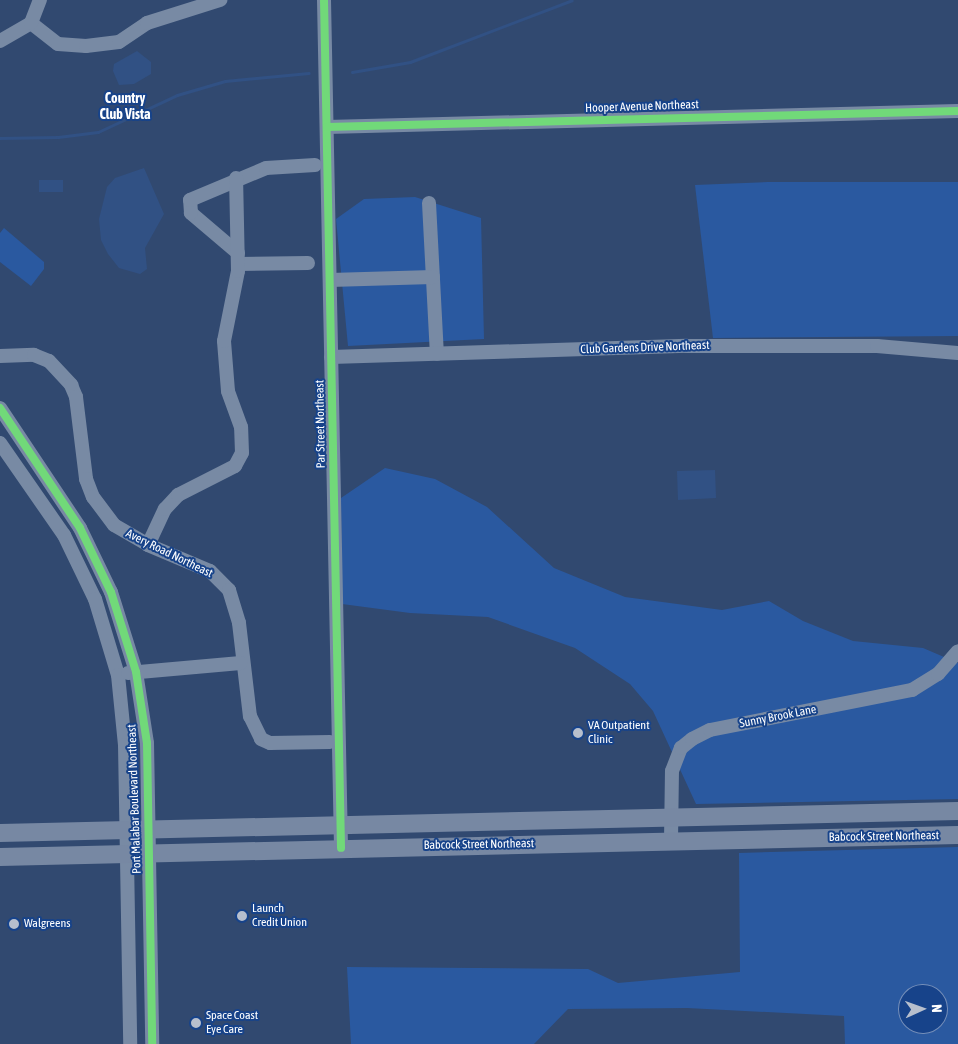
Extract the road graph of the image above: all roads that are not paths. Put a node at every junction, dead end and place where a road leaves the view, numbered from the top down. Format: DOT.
graph roads {
  1 [pos="40,0"];
  2 [pos="220,0"];
  3 [pos="324,0"];
  4 [pos="31,23"];
  5 [pos="0,41"];
  6 [pos="958,111"];
  7 [pos="327,127"];
  8 [pos="315,165"];
  9 [pos="236,178"];
  10 [pos="429,203"];
  11 [pos="238,259"];
  12 [pos="308,263"];
  13 [pos="433,277"];
  14 [pos="330,280"];
  15 [pos="958,353"];
  16 [pos="437,354"];
  17 [pos="0,356"];
  18 [pos="331,357"];
  19 [pos="0,408"];
  20 [pos="0,443"];
  21 [pos="148,545"];
  22 [pos="958,651"];
  23 [pos="241,662"];
  24 [pos="136,672"];
  25 [pos="118,675"];
  26 [pos="330,742"];
  27 [pos="958,811"];
  28 [pos="925,812"];
  29 [pos="671,817"];
  30 [pos="341,826"];
  31 [pos="127,830"];
  32 [pos="149,830"];
  33 [pos="0,833"];
  34 [pos="958,835"];
  35 [pos="925,836"];
  36 [pos="671,841"];
  37 [pos="341,848"];
  38 [pos="149,854"];
  39 [pos="128,855"];
  40 [pos="0,857"];
  41 [pos="130,1044"];
  42 [pos="152,1044"];
  1 -- 4 [label="street"];
  2 -- 4 [label="street"];
  3 -- 7 [label="street, Par Street Northeast"];
  4 -- 5 [label="street"];
  6 -- 7 [label="street, Hooper Avenue Northeast"];
  7 -- 14 [label="street, Par Street Northeast"];
  8 -- 9 [label="street"];
  9 -- 11 [label="street"];
  9 -- 11 [label="street"];
  10 -- 13 [label="street"];
  11 -- 12 [label="street"];
  11 -- 21 [label="street"];
  13 -- 14 [label="street"];
  13 -- 16 [label="street"];
  14 -- 18 [label="street, Par Street Northeast"];
  15 -- 16 [label="street, Club Gardens Drive Northeast"];
  16 -- 18 [label="street, Club Gardens Drive Northeast"];
  17 -- 21 [label="street, Avery Road Northeast"];
  18 -- 30 [label="street, Par Street Northeast"];
  19 -- 24 [label="street, Port Malabar Boulevard Northeast"];
  20 -- 25 [label="street, Port Malabar Boulevard Northeast"];
  21 -- 23 [label="street, Avery Road Northeast"];
  22 -- 29 [label="street, Sunny Brook Lane"];
  23 -- 24 [label="street"];
  23 -- 26 [label="street, Avery Road Northeast"];
  24 -- 25 [label="street"];
  24 -- 32 [label="street, Port Malabar Boulevard Northeast"];
  25 -- 31 [label="street, Port Malabar Boulevard Northeast"];
  27 -- 28 [label="main road, Babcock Street Northeast"];
  28 -- 29 [label="main road, Babcock Street Northeast"];
  28 -- 35 [label="main road"];
  29 -- 30 [label="main road, Babcock Street Northeast"];
  29 -- 36 [label="street, Sunny Brook Lane"];
  30 -- 32 [label="main road, Babcock Street Northeast"];
  30 -- 37 [label="street, Par Street Northeast"];
  31 -- 32 [label="main road, Babcock Street Northeast"];
  31 -- 33 [label="main road, Babcock Street Northeast"];
  31 -- 39 [label="street, Port Malabar Boulevard Northeast"];
  32 -- 38 [label="street, Port Malabar Boulevard Northeast"];
  34 -- 35 [label="main road, Babcock Street Northeast"];
  35 -- 36 [label="main road, Babcock Street Northeast"];
  36 -- 37 [label="main road, Babcock Street Northeast"];
  37 -- 38 [label="main road, Babcock Street Northeast"];
  38 -- 39 [label="main road, Babcock Street Northeast"];
  38 -- 42 [label="street, Port Malabar Boulevard Northeast"];
  39 -- 40 [label="main road, Babcock Street Northeast"];
  39 -- 41 [label="street, Port Malabar Boulevard Northeast"];
}
